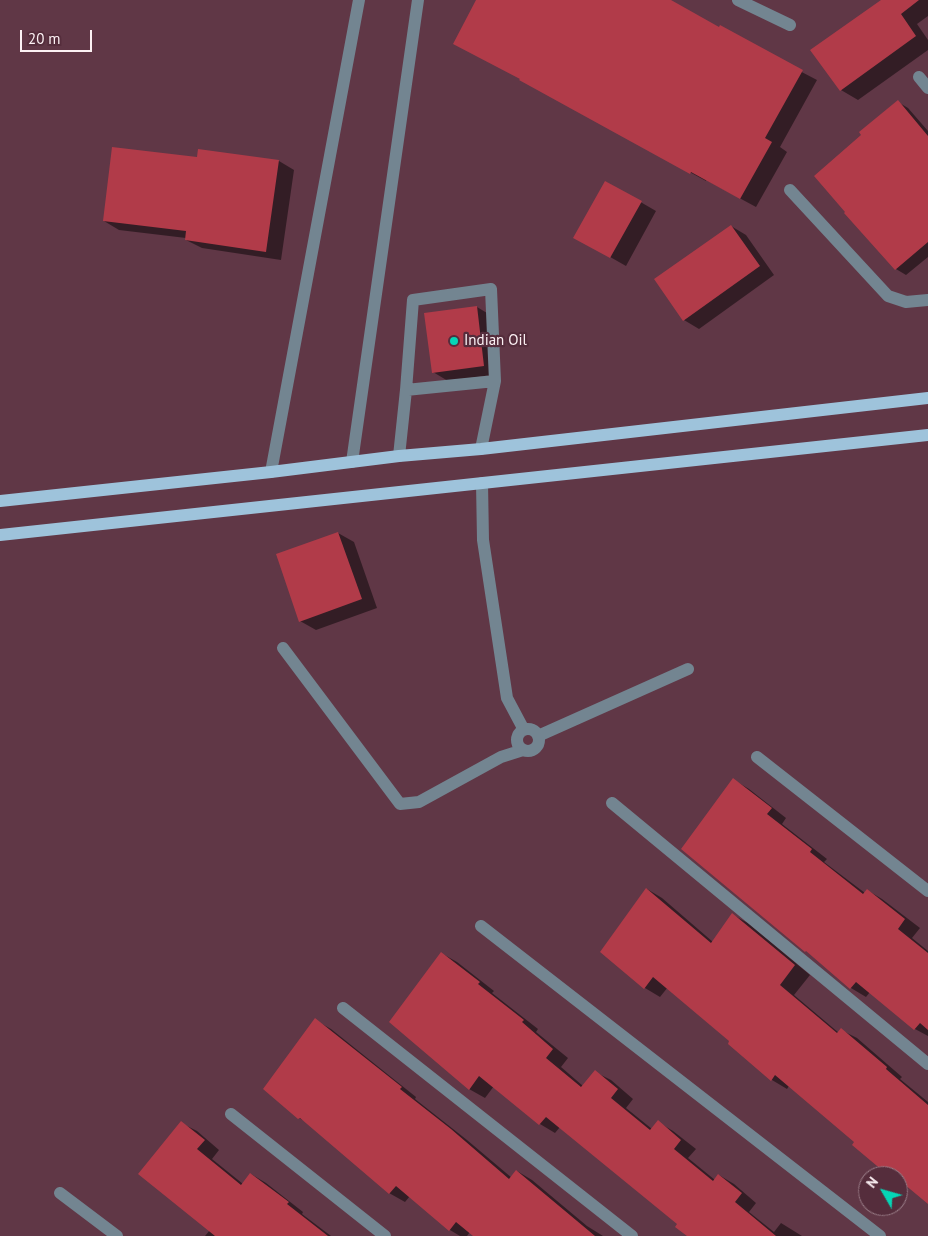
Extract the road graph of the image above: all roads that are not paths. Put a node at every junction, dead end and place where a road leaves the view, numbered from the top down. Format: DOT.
graph roads {
  1 [pos="359,0"];
  2 [pos="418,0"];
  3 [pos="738,0"];
  4 [pos="790,26"];
  5 [pos="919,77"];
  6 [pos="928,88"];
  7 [pos="790,190"];
  8 [pos="928,300"];
  9 [pos="495,381"];
  10 [pos="406,390"];
  11 [pos="928,398"];
  12 [pos="928,434"];
  13 [pos="481,449"];
  14 [pos="399,456"];
  15 [pos="352,462"];
  16 [pos="271,472"];
  17 [pos="482,483"];
  18 [pos="0,501"];
  19 [pos="0,535"];
  20 [pos="283,648"];
  21 [pos="688,670"];
  22 [pos="524,730"];
  23 [pos="538,736"];
  24 [pos="523,750"];
  25 [pos="757,757"];
  26 [pos="612,803"];
  27 [pos="928,891"];
  28 [pos="481,926"];
  29 [pos="344,1008"];
  30 [pos="928,1064"];
  31 [pos="231,1114"];
  32 [pos="60,1193"];
  33 [pos="117,1236"];
  34 [pos="385,1236"];
  35 [pos="632,1236"];
  36 [pos="880,1236"];
  1 -- 16 [label="street"];
  2 -- 15 [label="street"];
  3 -- 4 [label="street"];
  5 -- 6 [label="street"];
  7 -- 8 [label="street"];
  9 -- 10 [label="street"];
  9 -- 10 [label="street"];
  9 -- 13 [label="street"];
  10 -- 14 [label="street"];
  11 -- 13 [label="main road"];
  12 -- 17 [label="main road"];
  13 -- 14 [label="main road"];
  14 -- 15 [label="main road"];
  15 -- 16 [label="main road"];
  16 -- 18 [label="main road"];
  17 -- 19 [label="main road"];
  17 -- 22 [label="street"];
  20 -- 24 [label="street"];
  21 -- 23 [label="street"];
  22 -- 23 [label="street"];
  22 -- 24 [label="street"];
  23 -- 24 [label="street"];
  25 -- 27 [label="street"];
  26 -- 30 [label="street"];
  28 -- 36 [label="street"];
  29 -- 35 [label="street"];
  31 -- 34 [label="street"];
  32 -- 33 [label="street"];
}
